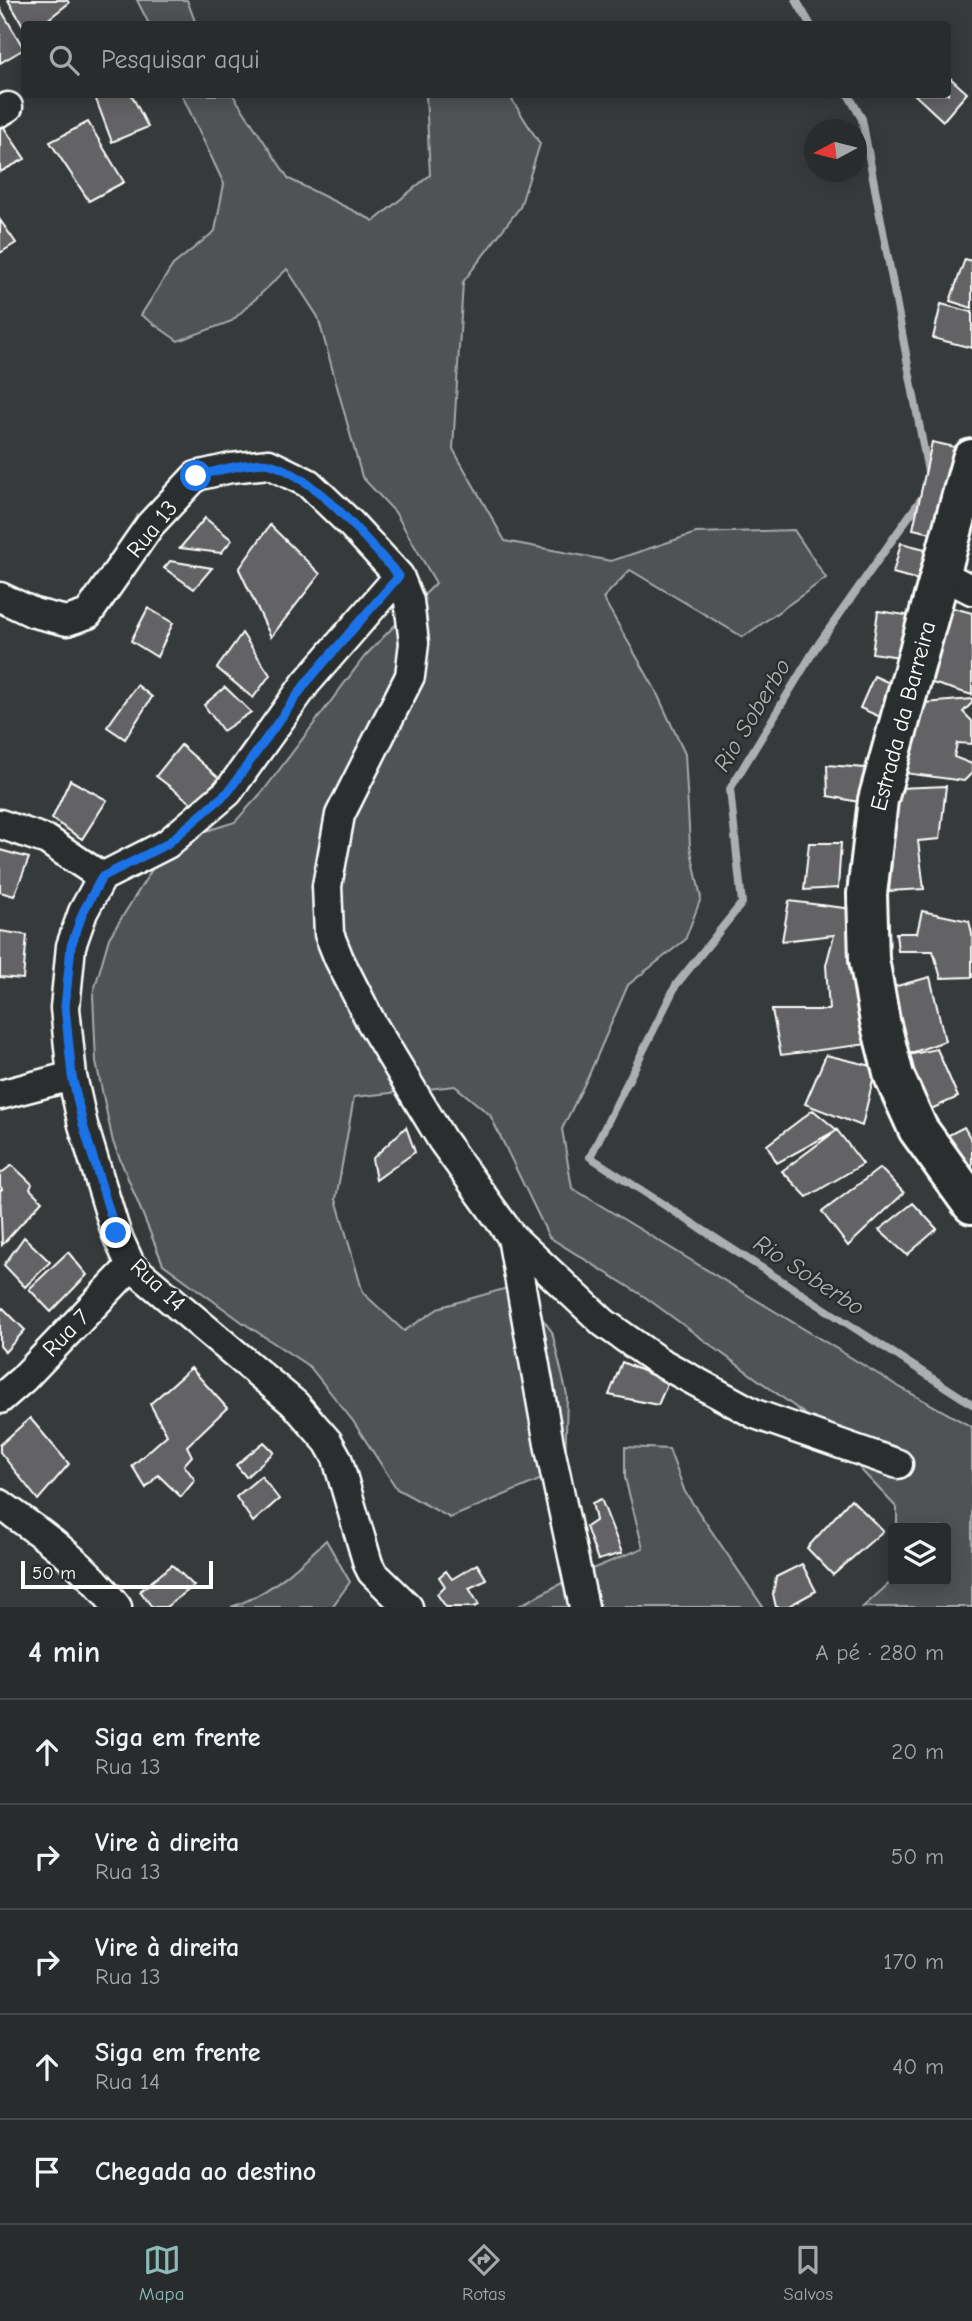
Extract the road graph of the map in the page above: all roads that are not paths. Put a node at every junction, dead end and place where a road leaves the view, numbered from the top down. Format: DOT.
graph roads {
  1 [pos="972,459"];
  2 [pos="399,576"];
  3 [pos="957,582"];
  4 [pos="0,597"];
  5 [pos="0,824"];
  6 [pos="102,877"];
  7 [pos="72,1076"];
  8 [pos="0,1094"];
  9 [pos="972,1204"];
  10 [pos="512,1237"];
  11 [pos="131,1266"];
  12 [pos="0,1399"];
  13 [pos="898,1464"];
  14 [pos="0,1504"];
  15 [pos="117,1607"];
  16 [pos="408,1607"];
  17 [pos="584,1607"];
  1 -- 3 [label="main road, Estrada da Barreira"];
  2 -- 4 [label="street, Rua 13"];
  2 -- 6 [label="street"];
  2 -- 10 [label="street"];
  3 -- 9 [label="main road, Estrada da Barreira"];
  5 -- 6 [label="street"];
  6 -- 7 [label="street"];
  7 -- 8 [label="street"];
  7 -- 11 [label="street, Rua 14"];
  10 -- 13 [label="street"];
  10 -- 17 [label="street"];
  11 -- 12 [label="street, Rua 7"];
  11 -- 16 [label="street, Rua 14"];
  14 -- 15 [label="street"];
}
